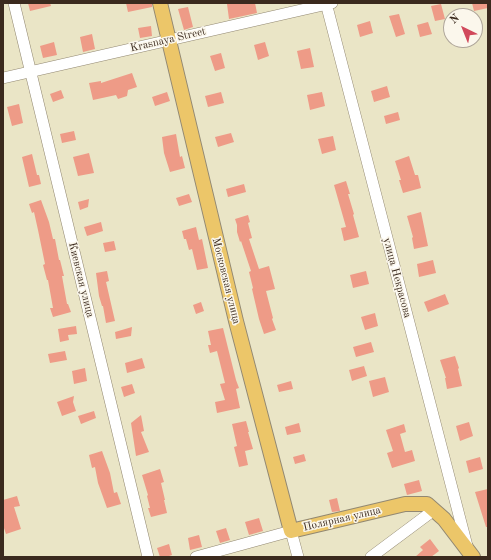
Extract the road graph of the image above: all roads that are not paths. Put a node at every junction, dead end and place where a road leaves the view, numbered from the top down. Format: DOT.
graph roads {
  1 [pos="14,3"];
  2 [pos="160,3"];
  3 [pos="329,4"];
  4 [pos="168,40"];
  5 [pos="31,71"];
  6 [pos="3,78"];
  7 [pos="434,510"];
  8 [pos="291,531"];
  9 [pos="470,555"];
  10 [pos="148,557"];
  11 [pos="196,557"];
  12 [pos="298,557"];
  13 [pos="371,557"];
  1 -- 5 [label="street, Киевская улица"];
  2 -- 4 [label="main road, Московская улица"];
  3 -- 4 [label="street, Krasnaya Street"];
  3 -- 9 [label="street, улица Некрасова"];
  4 -- 5 [label="street, Krasnaya Street"];
  4 -- 8 [label="main road, Московская улица"];
  5 -- 6 [label="street, Krasnaya Street"];
  5 -- 10 [label="street, Киевская улица"];
  7 -- 8 [label="main road, Полярная улица"];
  7 -- 9 [label="main road, Полярная улица"];
  7 -- 13 [label="street"];
  8 -- 11 [label="street, Полярная улица"];
  8 -- 12 [label="street, Московская улица"];
}
